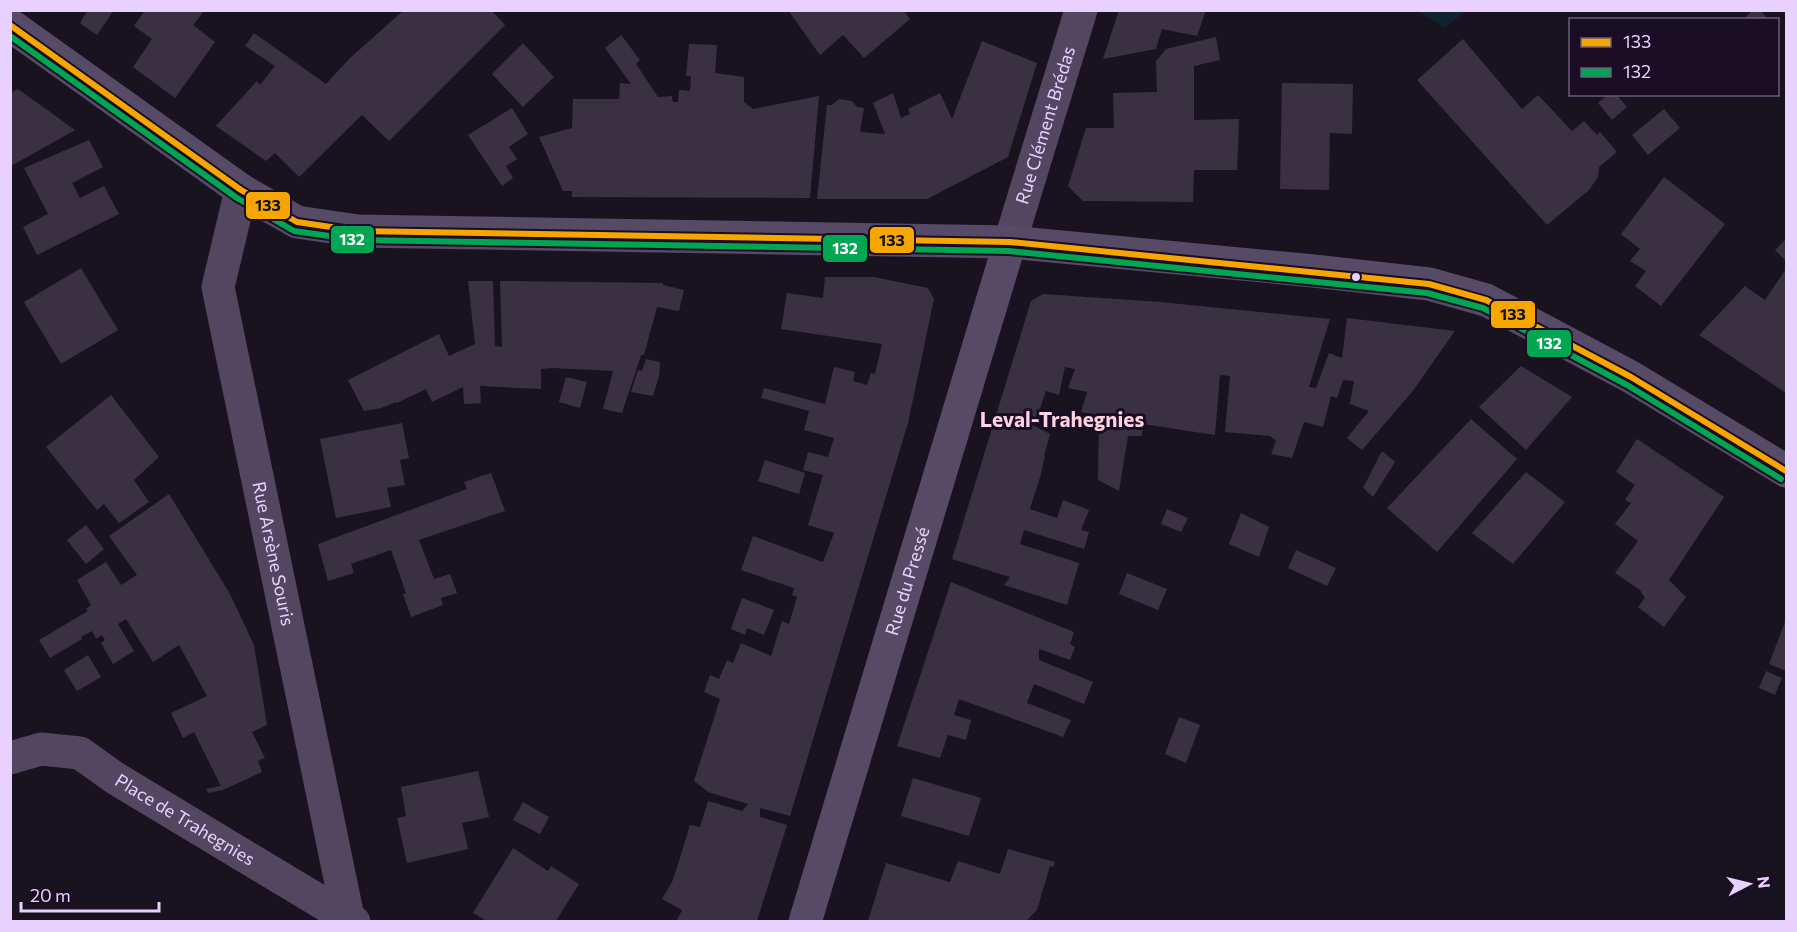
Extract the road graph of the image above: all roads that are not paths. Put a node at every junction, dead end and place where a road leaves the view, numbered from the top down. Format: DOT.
graph roads {
  1 [pos="1081,10"];
  2 [pos="10,25"];
  3 [pos="241,190"];
  4 [pos="1010,242"];
  5 [pos="1786,471"];
  6 [pos="10,758"];
  7 [pos="351,919"];
  8 [pos="806,921"];
  1 -- 4 [label="street, Rue Clément Brédas"];
  2 -- 3 [label="street"];
  3 -- 4 [label="street"];
  3 -- 7 [label="street, Rue Arsène Souris"];
  4 -- 5 [label="street"];
  4 -- 8 [label="street, Rue du Pressé"];
  6 -- 7 [label="street, Place de Trahegnies"];
}
